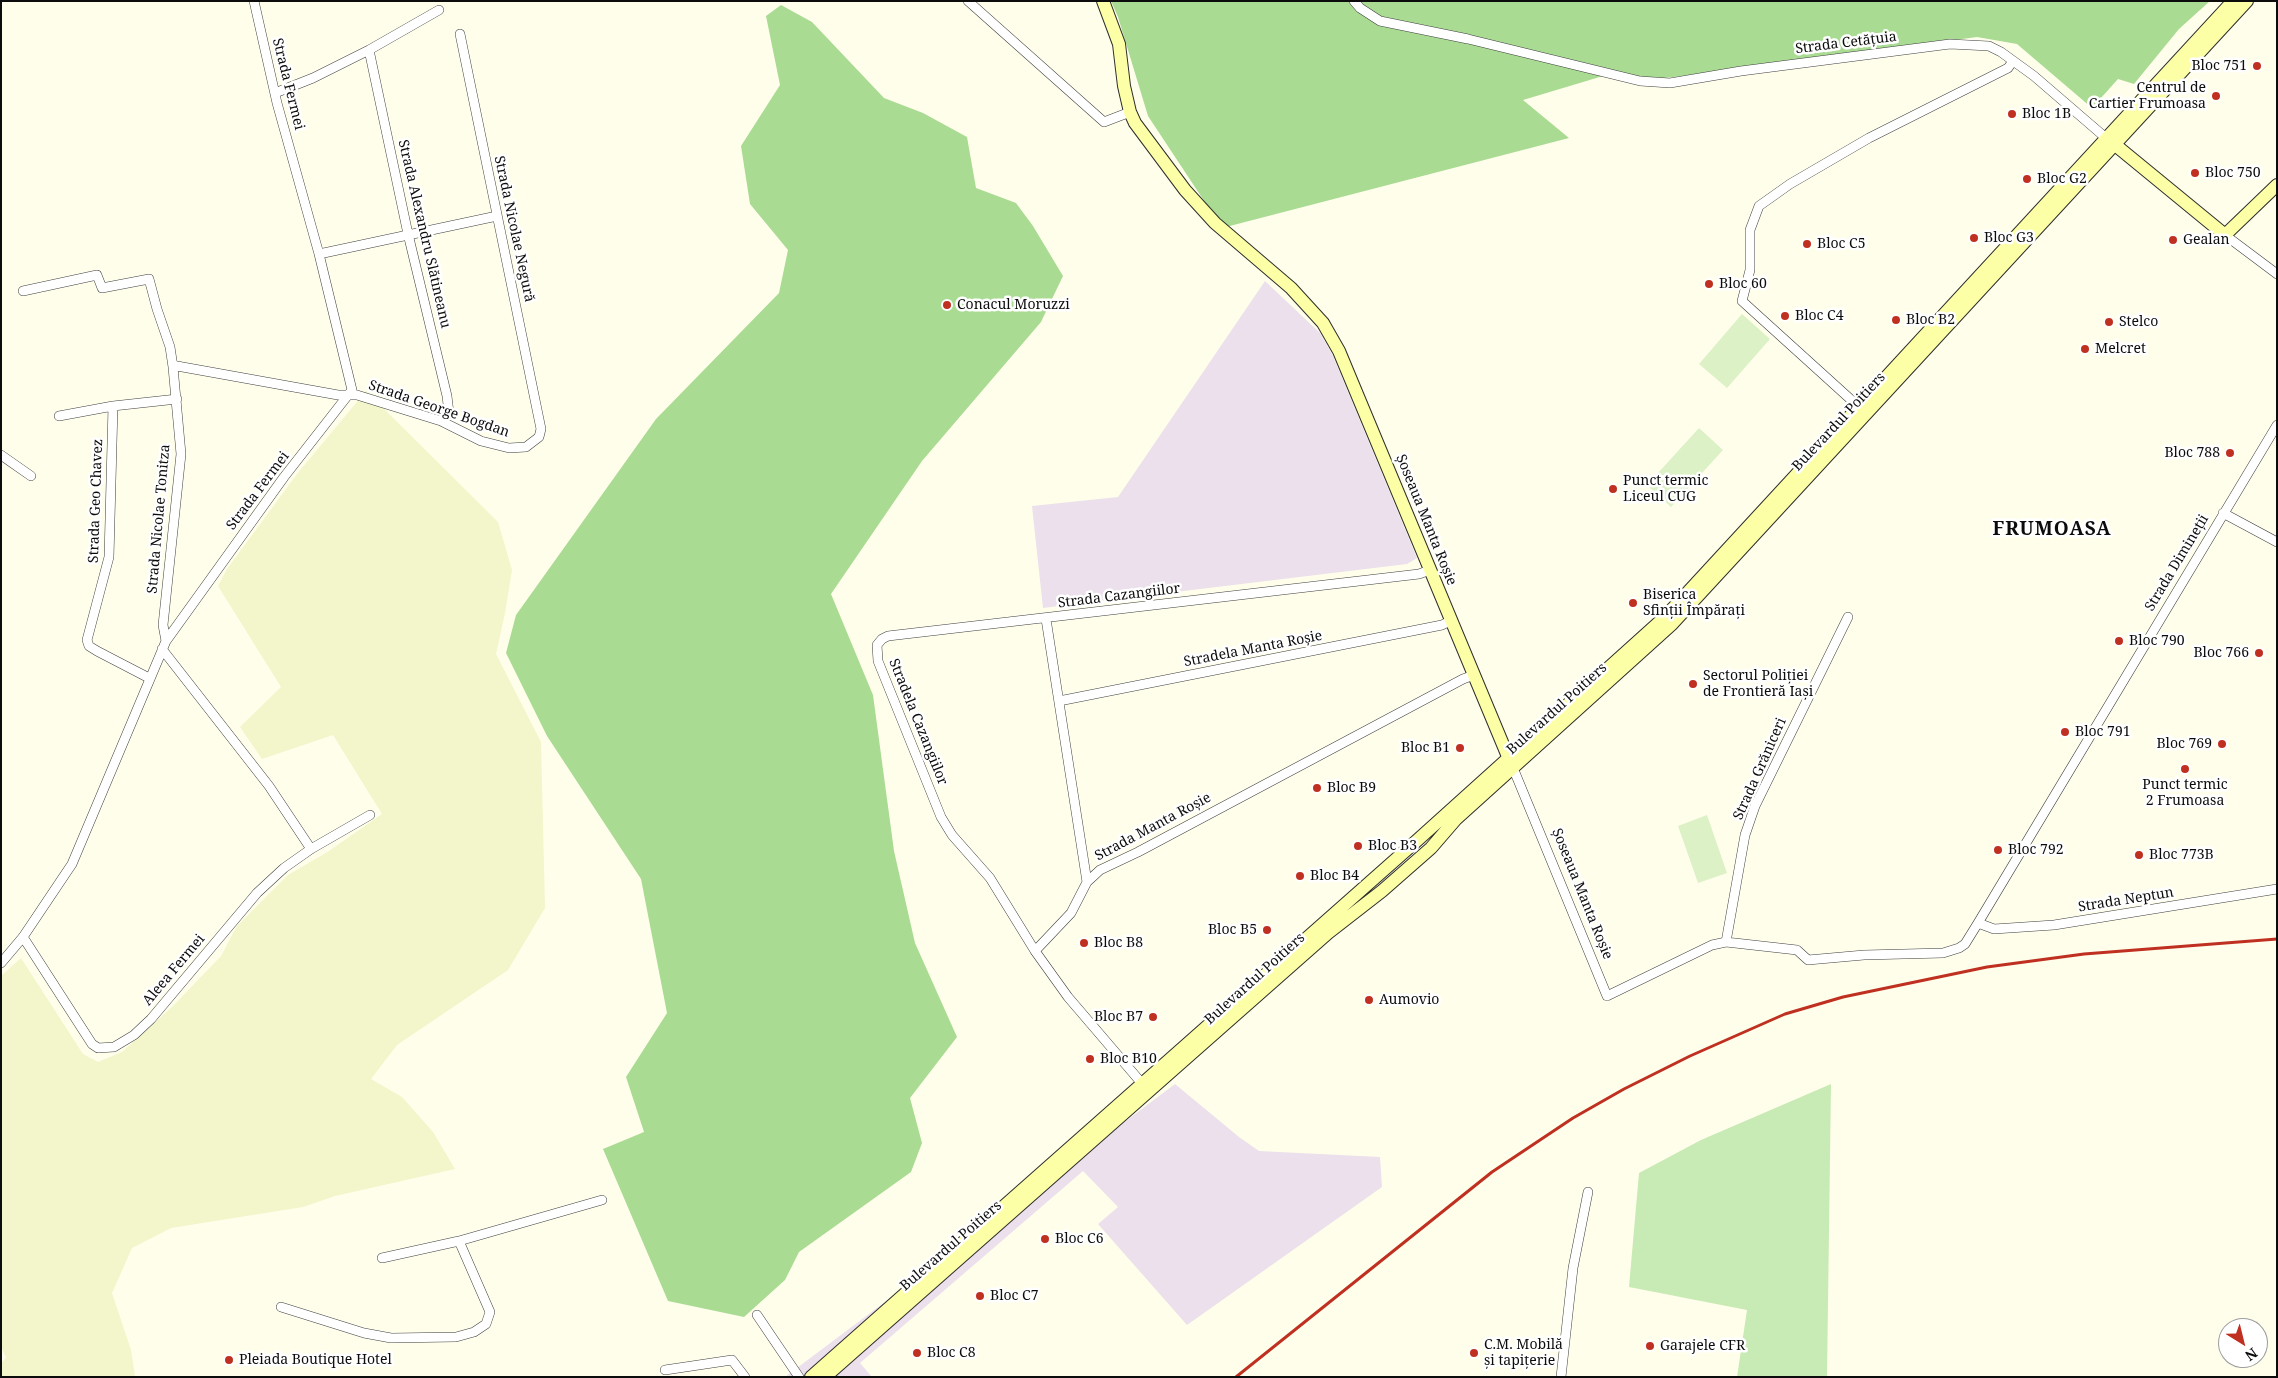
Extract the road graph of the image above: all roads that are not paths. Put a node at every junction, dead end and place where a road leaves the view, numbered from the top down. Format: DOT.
graph roads {
  1 [pos="968,1"];
  2 [pos="1103,1"];
  3 [pos="1354,1"];
  4 [pos="2233,1"];
  5 [pos="2248,1"];
  6 [pos="257,2"];
  7 [pos="439,10"];
  8 [pos="460,34"];
  9 [pos="369,50"];
  10 [pos="2013,61"];
  11 [pos="275,93"];
  12 [pos="1130,112"];
  13 [pos="2110,141"];
  14 [pos="2277,185"];
  15 [pos="497,216"];
  16 [pos="408,234"];
  17 [pos="2226,235"];
  18 [pos="320,254"];
  19 [pos="2277,274"];
  20 [pos="22,291"];
  21 [pos="173,367"];
  22 [pos="349,395"];
  23 [pos="177,399"];
  24 [pos="113,406"];
  25 [pos="1859,407"];
  26 [pos="59,416"];
  27 [pos="441,421"];
  28 [pos="2277,424"];
  29 [pos="541,429"];
  30 [pos="1,454"];
  31 [pos="31,476"];
  32 [pos="2223,513"];
  33 [pos="2277,542"];
  34 [pos="1430,570"];
  35 [pos="1848,617"];
  36 [pos="1046,619"];
  37 [pos="1450,621"];
  38 [pos="164,645"];
  39 [pos="1474,676"];
  40 [pos="149,678"];
  41 [pos="1059,702"];
  42 [pos="1511,763"];
  43 [pos="370,815"];
  44 [pos="310,847"];
  45 [pos="1087,882"];
  46 [pos="2277,889"];
  47 [pos="1978,923"];
  48 [pos="23,937"];
  49 [pos="1726,942"];
  50 [pos="1035,951"];
  51 [pos="1,963"];
  52 [pos="1146,1088"];
  53 [pos="1588,1192"];
  54 [pos="602,1200"];
  55 [pos="459,1241"];
  56 [pos="382,1258"];
  57 [pos="281,1307"];
  58 [pos="757,1315"];
  59 [pos="665,1370"];
  60 [pos="745,1377"];
  61 [pos="799,1377"];
  62 [pos="811,1377"];
  63 [pos="825,1377"];
  64 [pos="1561,1377"];
  1 -- 12 [label="street"];
  2 -- 12 [label="main road"];
  3 -- 10 [label="street, Strada Cetățuia"];
  4 -- 13 [label="main road, Bulevardul Poitiers"];
  5 -- 13 [label="main road, Bulevardul Poitiers"];
  6 -- 11 [label="street, Strada Fermei"];
  7 -- 9 [label="street"];
  8 -- 15 [label="street, Strada Nicolae Negură"];
  9 -- 11 [label="street"];
  9 -- 16 [label="street, Strada Alexandru Slătineanu"];
  10 -- 13 [label="street, Strada Cetățuia"];
  10 -- 25 [label="street"];
  11 -- 18 [label="street, Strada Fermei"];
  12 -- 34 [label="main road, Șoseaua Manta Roșie"];
  13 -- 17 [label="main road, Strada Cetățuia"];
  13 -- 25 [label="main road, Bulevardul Poitiers"];
  13 -- 42 [label="main road, Bulevardul Poitiers"];
  14 -- 17 [label="main road"];
  15 -- 16 [label="street"];
  15 -- 29 [label="street, Strada Nicolae Negură"];
  16 -- 18 [label="street"];
  16 -- 27 [label="street, Strada Alexandru Slătineanu"];
  17 -- 19 [label="street, Strada Cetățuia"];
  18 -- 22 [label="street, Strada Fermei"];
  20 -- 21 [label="street, Strada Nicolae Tonitza"];
  21 -- 22 [label="street, Strada George Bogdan"];
  21 -- 23 [label="street, Strada Nicolae Tonitza"];
  22 -- 27 [label="street, Strada George Bogdan"];
  22 -- 38 [label="street, Strada Fermei"];
  23 -- 24 [label="street"];
  23 -- 38 [label="street, Strada Nicolae Tonitza"];
  24 -- 26 [label="street"];
  24 -- 40 [label="street, Strada Geo Chavez"];
  25 -- 42 [label="main road, Bulevardul Poitiers"];
  27 -- 29 [label="street, Strada George Bogdan"];
  28 -- 32 [label="street, Strada Dimineții"];
  30 -- 31 [label="street"];
  32 -- 33 [label="street"];
  32 -- 47 [label="street, Strada Dimineții"];
  34 -- 36 [label="street, Strada Cazangiilor"];
  34 -- 37 [label="main road, Șoseaua Manta Roșie"];
  35 -- 49 [label="street, Strada Grăniceri"];
  36 -- 41 [label="street, Strada Cazangiilor"];
  36 -- 50 [label="street, Stradela Cazangiilor"];
  37 -- 39 [label="main road, Șoseaua Manta Roșie"];
  37 -- 41 [label="street, Stradela Manta Roșie"];
  38 -- 40 [label="street, Strada Fermei"];
  38 -- 44 [label="street"];
  39 -- 42 [label="main road, Șoseaua Manta Roșie"];
  39 -- 45 [label="street, Strada Manta Roșie"];
  40 -- 48 [label="street, Strada Fermei"];
  41 -- 45 [label="street, Strada Cazangiilor"];
  42 -- 49 [label="street, Șoseaua Manta Roșie"];
  42 -- 52 [label="main road, Bulevardul Poitiers"];
  43 -- 44 [label="street, Aleea Fermei"];
  44 -- 48 [label="street, Aleea Fermei"];
  45 -- 50 [label="street, Strada Manta Roșie"];
  46 -- 47 [label="street, Strada Neptun"];
  47 -- 49 [label="street"];
  48 -- 51 [label="street, Strada Fermei"];
  50 -- 52 [label="street"];
  52 -- 62 [label="main road, Bulevardul Poitiers"];
  52 -- 63 [label="main road, Bulevardul Poitiers"];
  53 -- 64 [label="street"];
  54 -- 55 [label="street"];
  55 -- 56 [label="street"];
  55 -- 57 [label="street"];
  58 -- 61 [label="street"];
  59 -- 60 [label="street"];
}
